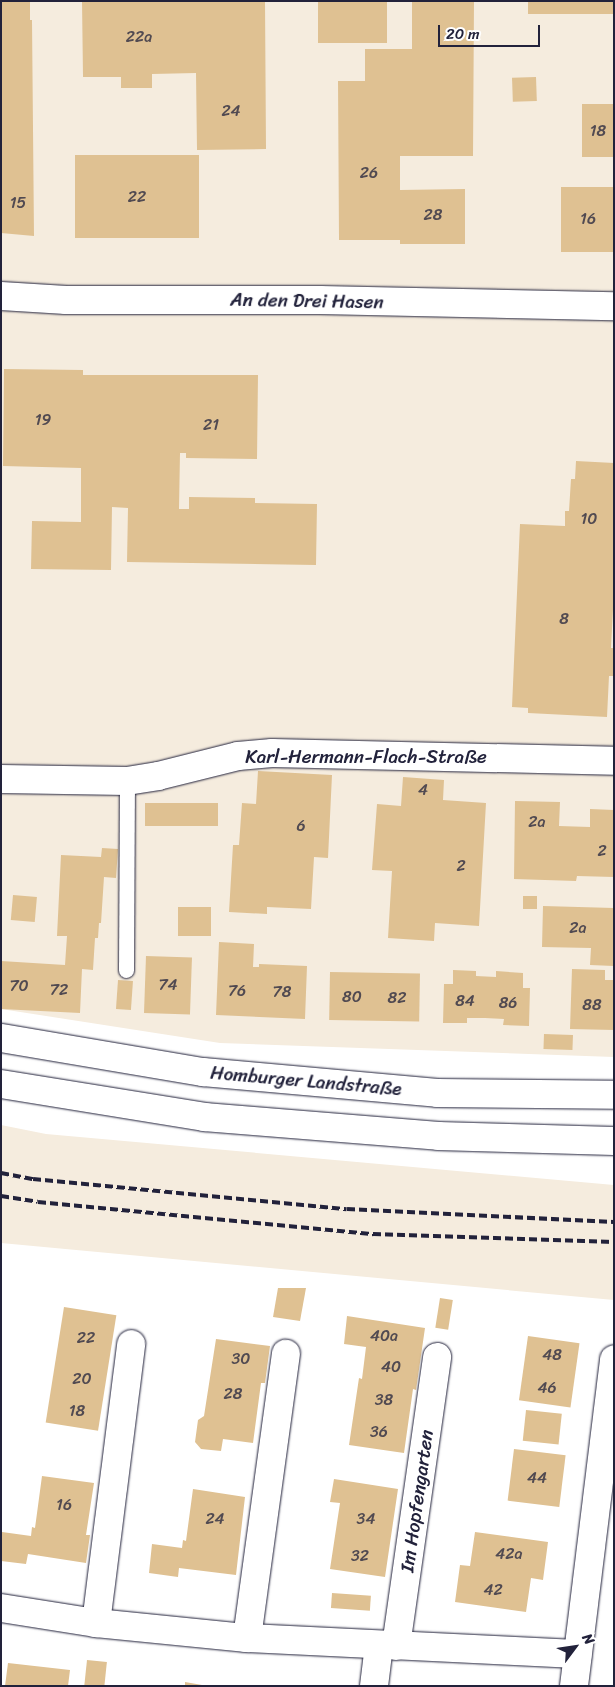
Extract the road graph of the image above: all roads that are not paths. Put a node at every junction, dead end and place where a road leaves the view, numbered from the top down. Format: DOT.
graph roads {
  1 [pos="1,296"];
  2 [pos="614,306"];
  3 [pos="614,761"];
  4 [pos="1,779"];
  5 [pos="127,781"];
  6 [pos="126,970"];
  7 [pos="1,1038"];
  8 [pos="1,1084"];
  9 [pos="614,1095"];
  10 [pos="614,1141"];
  11 [pos="131,1344"];
  12 [pos="286,1354"];
  13 [pos="437,1356"];
  14 [pos="614,1359"];
  15 [pos="1,1608"];
  16 [pos="96,1623"];
  17 [pos="247,1638"];
  18 [pos="388,1646"];
  19 [pos="578,1654"];
  20 [pos="374,1686"];
  21 [pos="574,1686"];
  1 -- 2 [label="street, An den Drei Hasen"];
  3 -- 5 [label="street, Karl-Hermann-Flach-Straße"];
  4 -- 5 [label="street, Karl-Hermann-Flach-Straße"];
  5 -- 6 [label="lane"];
  7 -- 9 [label="street, Homburger Landstraße"];
  8 -- 10 [label="street"];
  11 -- 16 [label="street"];
  12 -- 17 [label="street"];
  13 -- 18 [label="street, Im Hopfengarten"];
  14 -- 19 [label="street"];
  15 -- 16 [label="street"];
  16 -- 17 [label="street"];
  17 -- 18 [label="street"];
  18 -- 19 [label="street"];
  18 -- 20 [label="street, Im Hopfengarten"];
  19 -- 21 [label="street"];
}
